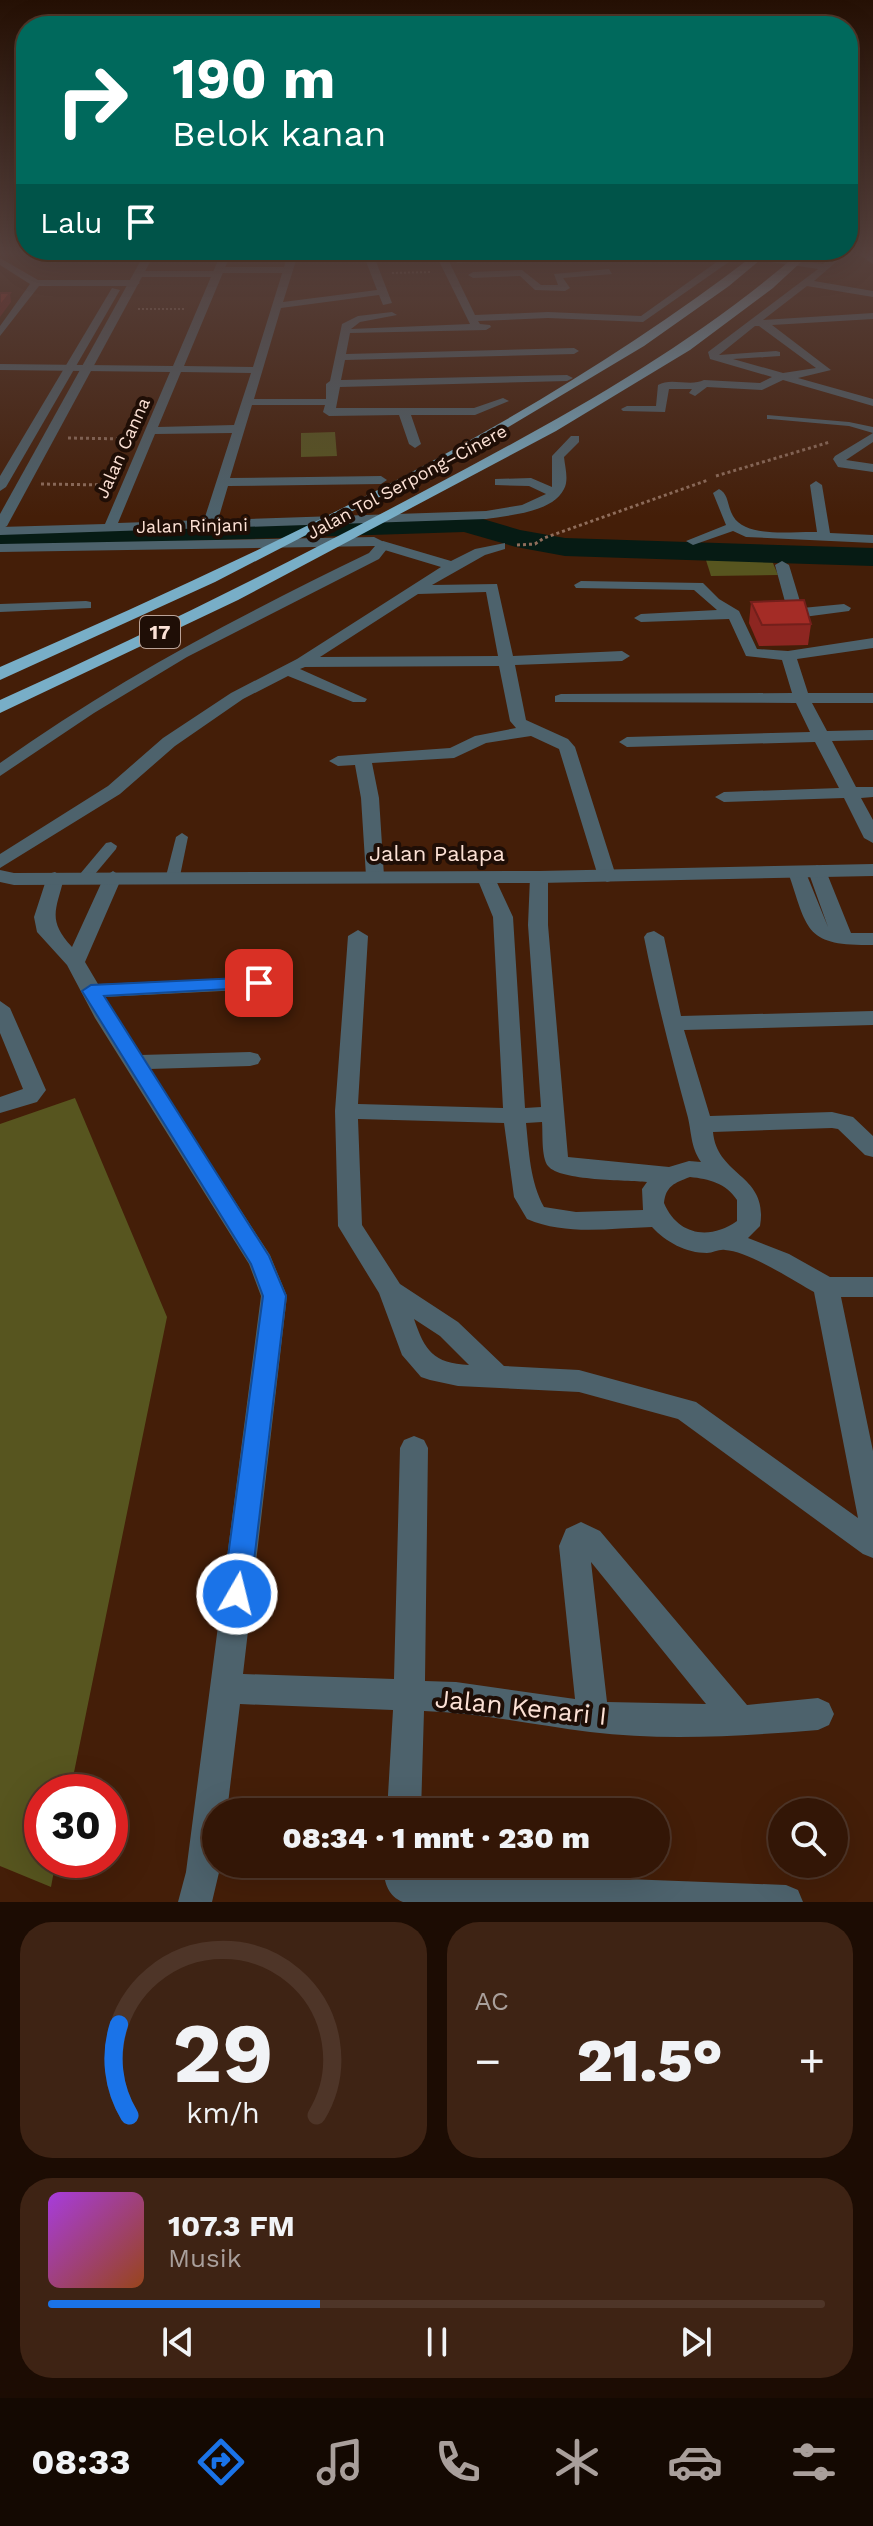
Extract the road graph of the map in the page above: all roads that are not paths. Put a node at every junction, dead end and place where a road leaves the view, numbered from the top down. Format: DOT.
graph roads {
  1 [pos="86,340"];
  2 [pos="103,340"];
  3 [pos="190,340"];
  4 [pos="266,340"];
  5 [pos="343,340"];
  6 [pos="647,340"];
  7 [pos="696,340"];
  8 [pos="732,340"];
  9 [pos="782,340"];
  10 [pos="574,351"];
  11 [pos="776,354"];
  12 [pos="339,357"];
  13 [pos="714,357"];
  14 [pos="0,367"];
  15 [pos="70,368"];
  16 [pos="87,369"];
  17 [pos="177,369"];
  18 [pos="257,370"];
  19 [pos="760,372"];
  20 [pos="741,376"];
  21 [pos="567,378"];
  22 [pos="779,378"];
  23 [pos="332,384"];
  24 [pos="809,386"];
  25 [pos="801,397"];
  26 [pos="503,401"];
  27 [pos="246,402"];
  28 [pos="330,402"];
  29 [pos="868,402"];
  30 [pos="832,405"];
  31 [pos="627,409"];
  32 [pos="404,412"];
  33 [pos="770,417"];
  34 [pos="237,429"];
  35 [pos="873,430"];
  36 [pos="148,435"];
  37 [pos="873,437"];
  38 [pos="575,439"];
  39 [pos="415,444"];
  40 [pos="873,468"];
  41 [pos="381,480"];
  42 [pos="221,482"];
  43 [pos="500,482"];
  44 [pos="816,485"];
  45 [pos="0,487"];
  46 [pos="555,493"];
  47 [pos="719,493"];
  48 [pos="210,524"];
  49 [pos="110,527"];
  50 [pos="733,527"];
  51 [pos="0,528"];
  52 [pos="824,536"];
  53 [pos="873,539"];
  54 [pos="693,541"];
  55 [pos="383,545"];
  56 [pos="500,546"];
  57 [pos="0,548"];
  58 [pos="782,565"];
  59 [pos="452,566"];
  60 [pos="581,585"];
  61 [pos="413,590"];
  62 [pos="86,605"];
  63 [pos="0,608"];
  64 [pos="844,608"];
  65 [pos="747,613"];
  66 [pos="796,614"];
  67 [pos="641,618"];
  68 [pos="873,643"];
  69 [pos="622,656"];
  70 [pos="788,656"];
  71 [pos="507,661"];
  72 [pos="294,666"];
  73 [pos="0,674"];
  74 [pos="873,698"];
  75 [pos="359,699"];
  76 [pos="561,699"];
  77 [pos="803,701"];
  78 [pos="0,707"];
  79 [pos="532,731"];
  80 [pos="873,735"];
  81 [pos="822,736"];
  82 [pos="627,742"];
  83 [pos="363,759"];
  84 [pos="338,761"];
  85 [pos="0,771"];
  86 [pos="850,792"];
  87 [pos="873,792"];
  88 [pos="724,797"];
  89 [pos="182,837"];
  90 [pos="873,838"];
  91 [pos="111,846"];
  92 [pos="0,862"];
  93 [pos="873,870"];
  94 [pos="817,871"];
  95 [pos="797,872"];
  96 [pos="0,876"];
  97 [pos="173,876"];
  98 [pos="375,876"];
  99 [pos="607,876"];
  100 [pos="85,877"];
  101 [pos="113,877"];
  102 [pos="539,877"];
  103 [pos="55,878"];
  104 [pos="486,878"];
  105 [pos="538,909"];
  106 [pos="501,910"];
  107 [pos="358,936"];
  108 [pos="87,937"];
  109 [pos="654,937"];
  110 [pos="843,939"];
  111 [pos="873,939"];
  112 [pos="55,940"];
  113 [pos="75,962"];
  114 [pos="259,983"];
  115 [pos="91,991"];
  116 [pos="0,1008"];
  117 [pos="873,1018"];
  118 [pos="672,1023"];
  119 [pos="250,1059"];
  120 [pos="134,1062"];
  121 [pos="0,1105"];
  122 [pos="346,1111"];
  123 [pos="551,1114"];
  124 [pos="515,1116"];
  125 [pos="702,1135"];
  126 [pos="873,1149"];
  127 [pos="679,1172"];
  128 [pos="720,1172"];
  129 [pos="656,1218"];
  130 [pos="748,1226"];
  131 [pos="727,1240"];
  132 [pos="780,1261"];
  133 [pos="826,1287"];
  134 [pos="873,1287"];
  135 [pos="391,1291"];
  136 [pos="496,1375"];
  137 [pos="414,1448"];
  138 [pos="873,1520"];
  139 [pos="873,1545"];
  140 [pos="224,1688"];
  141 [pos="409,1697"];
  142 [pos="818,1714"];
  143 [pos="593,1717"];
  144 [pos="740,1721"];
  145 [pos="405,1798"];
  146 [pos="401,1878"];
  147 [pos="730,1901"];
  148 [pos="195,1902"];
  149 [pos="786,1902"];
  1 -- 15 [label="street"];
  2 -- 16 [label="street"];
  3 -- 17 [label="street, Jalan Canna"];
  4 -- 18 [label="street"];
  5 -- 12 [label="street"];
  6 -- 73 [label="highway, Jalan Tol Serpong–Cinere / 17"];
  7 -- 78 [label="highway, Jalan Tol Serpong–Cinere / 17"];
  8 -- 13 [label="street"];
  9 -- 22 [label="street"];
  10 -- 12 [label="street"];
  11 -- 13 [label="street"];
  12 -- 23 [label="street"];
  13 -- 19 [label="street"];
  14 -- 15 [label="street"];
  15 -- 16 [label="street"];
  15 -- 45 [label="street"];
  16 -- 17 [label="street"];
  16 -- 51 [label="street"];
  17 -- 18 [label="street"];
  17 -- 36 [label="street, Jalan Canna"];
  18 -- 27 [label="street"];
  19 -- 20 [label="street"];
  19 -- 22 [label="street"];
  21 -- 23 [label="street"];
  22 -- 24 [label="street"];
  22 -- 31 [label="street"];
  23 -- 28 [label="street"];
  24 -- 25 [label="street"];
  24 -- 29 [label="street"];
  26 -- 32 [label="street"];
  27 -- 28 [label="street"];
  27 -- 34 [label="street"];
  28 -- 32 [label="street"];
  29 -- 30 [label="street"];
  32 -- 39 [label="street"];
  33 -- 35 [label="lane"];
  34 -- 36 [label="street"];
  34 -- 42 [label="street"];
  36 -- 49 [label="street, Jalan Canna"];
  37 -- 40 [label="street"];
  38 -- 46 [label="street"];
  41 -- 42 [label="street"];
  42 -- 48 [label="street"];
  43 -- 46 [label="street"];
  44 -- 52 [label="street"];
  46 -- 48 [label="street"];
  47 -- 50 [label="street"];
  48 -- 49 [label="street"];
  49 -- 51 [label="street"];
  50 -- 52 [label="street"];
  50 -- 54 [label="street"];
  52 -- 53 [label="street"];
  55 -- 57 [label="street, Jalan Rinjani"];
  55 -- 59 [label="street, Jalan Rinjani"];
  55 -- 85 [label="street"];
  56 -- 59 [label="street"];
  58 -- 66 [label="street"];
  59 -- 61 [label="street"];
  60 -- 65 [label="street"];
  61 -- 71 [label="street"];
  61 -- 72 [label="street"];
  62 -- 63 [label="street"];
  64 -- 66 [label="street"];
  65 -- 66 [label="street"];
  65 -- 67 [label="street"];
  65 -- 70 [label="street"];
  68 -- 70 [label="street"];
  69 -- 71 [label="street"];
  70 -- 77 [label="street"];
  71 -- 72 [label="street"];
  71 -- 79 [label="street"];
  72 -- 75 [label="street"];
  72 -- 92 [label="street"];
  74 -- 77 [label="street"];
  76 -- 77 [label="street"];
  77 -- 81 [label="street"];
  79 -- 83 [label="street"];
  79 -- 99 [label="street"];
  80 -- 81 [label="street"];
  81 -- 82 [label="street"];
  81 -- 86 [label="street"];
  83 -- 84 [label="street"];
  83 -- 98 [label="street"];
  86 -- 87 [label="street"];
  86 -- 88 [label="street"];
  86 -- 90 [label="street"];
  89 -- 97 [label="lane"];
  91 -- 100 [label="lane"];
  93 -- 94 [label="street, Jalan Palapa"];
  94 -- 95 [label="street, Jalan Palapa"];
  94 -- 110 [label="street"];
  95 -- 99 [label="street, Jalan Palapa"];
  95 -- 110 [label="street"];
  96 -- 103 [label="street, Jalan Palapa"];
  97 -- 98 [label="street, Jalan Palapa"];
  97 -- 101 [label="street, Jalan Palapa"];
  98 -- 104 [label="street, Jalan Palapa"];
  99 -- 102 [label="street, Jalan Palapa"];
  100 -- 101 [label="street, Jalan Palapa"];
  100 -- 103 [label="street, Jalan Palapa"];
  101 -- 108 [label="street"];
  102 -- 104 [label="street, Jalan Palapa"];
  102 -- 105 [label="street"];
  103 -- 112 [label="street"];
  104 -- 106 [label="street"];
  105 -- 106 [label="street"];
  105 -- 123 [label="street"];
  106 -- 124 [label="street"];
  107 -- 122 [label="street"];
  108 -- 112 [label="street"];
  108 -- 113 [label="street"];
  109 -- 118 [label="street"];
  110 -- 111 [label="street"];
  112 -- 113 [label="street"];
  113 -- 115 [label="street"];
  114 -- 115 [label="street"];
  115 -- 120 [label="street"];
  116 -- 121 [label="street"];
  117 -- 118 [label="street"];
  118 -- 125 [label="street"];
  119 -- 120 [label="street"];
  120 -- 140 [label="street"];
  122 -- 124 [label="street"];
  122 -- 135 [label="street"];
  123 -- 124 [label="street"];
  123 -- 127 [label="street"];
  124 -- 129 [label="street"];
  125 -- 126 [label="street"];
  125 -- 127 [label="street"];
  125 -- 128 [label="street"];
  127 -- 128 [label="street"];
  127 -- 129 [label="street"];
  128 -- 130 [label="street"];
  129 -- 131 [label="street"];
  130 -- 131 [label="street"];
  130 -- 132 [label="street"];
  131 -- 132 [label="street"];
  132 -- 133 [label="street"];
  133 -- 134 [label="street"];
  133 -- 138 [label="street"];
  135 -- 136 [label="street"];
  135 -- 136 [label="street"];
  136 -- 139 [label="street"];
  137 -- 141 [label="street"];
  140 -- 141 [label="street, Jalan Kenari I"];
  140 -- 148 [label="street"];
  141 -- 143 [label="street, Jalan Kenari I"];
  141 -- 145 [label="street"];
  142 -- 144 [label="street, Jalan Kenari I"];
  143 -- 144 [label="street, Jalan Kenari I"];
  143 -- 144 [label="street"];
  146 -- 147 [label="street"];
  147 -- 149 [label="street"];
}
